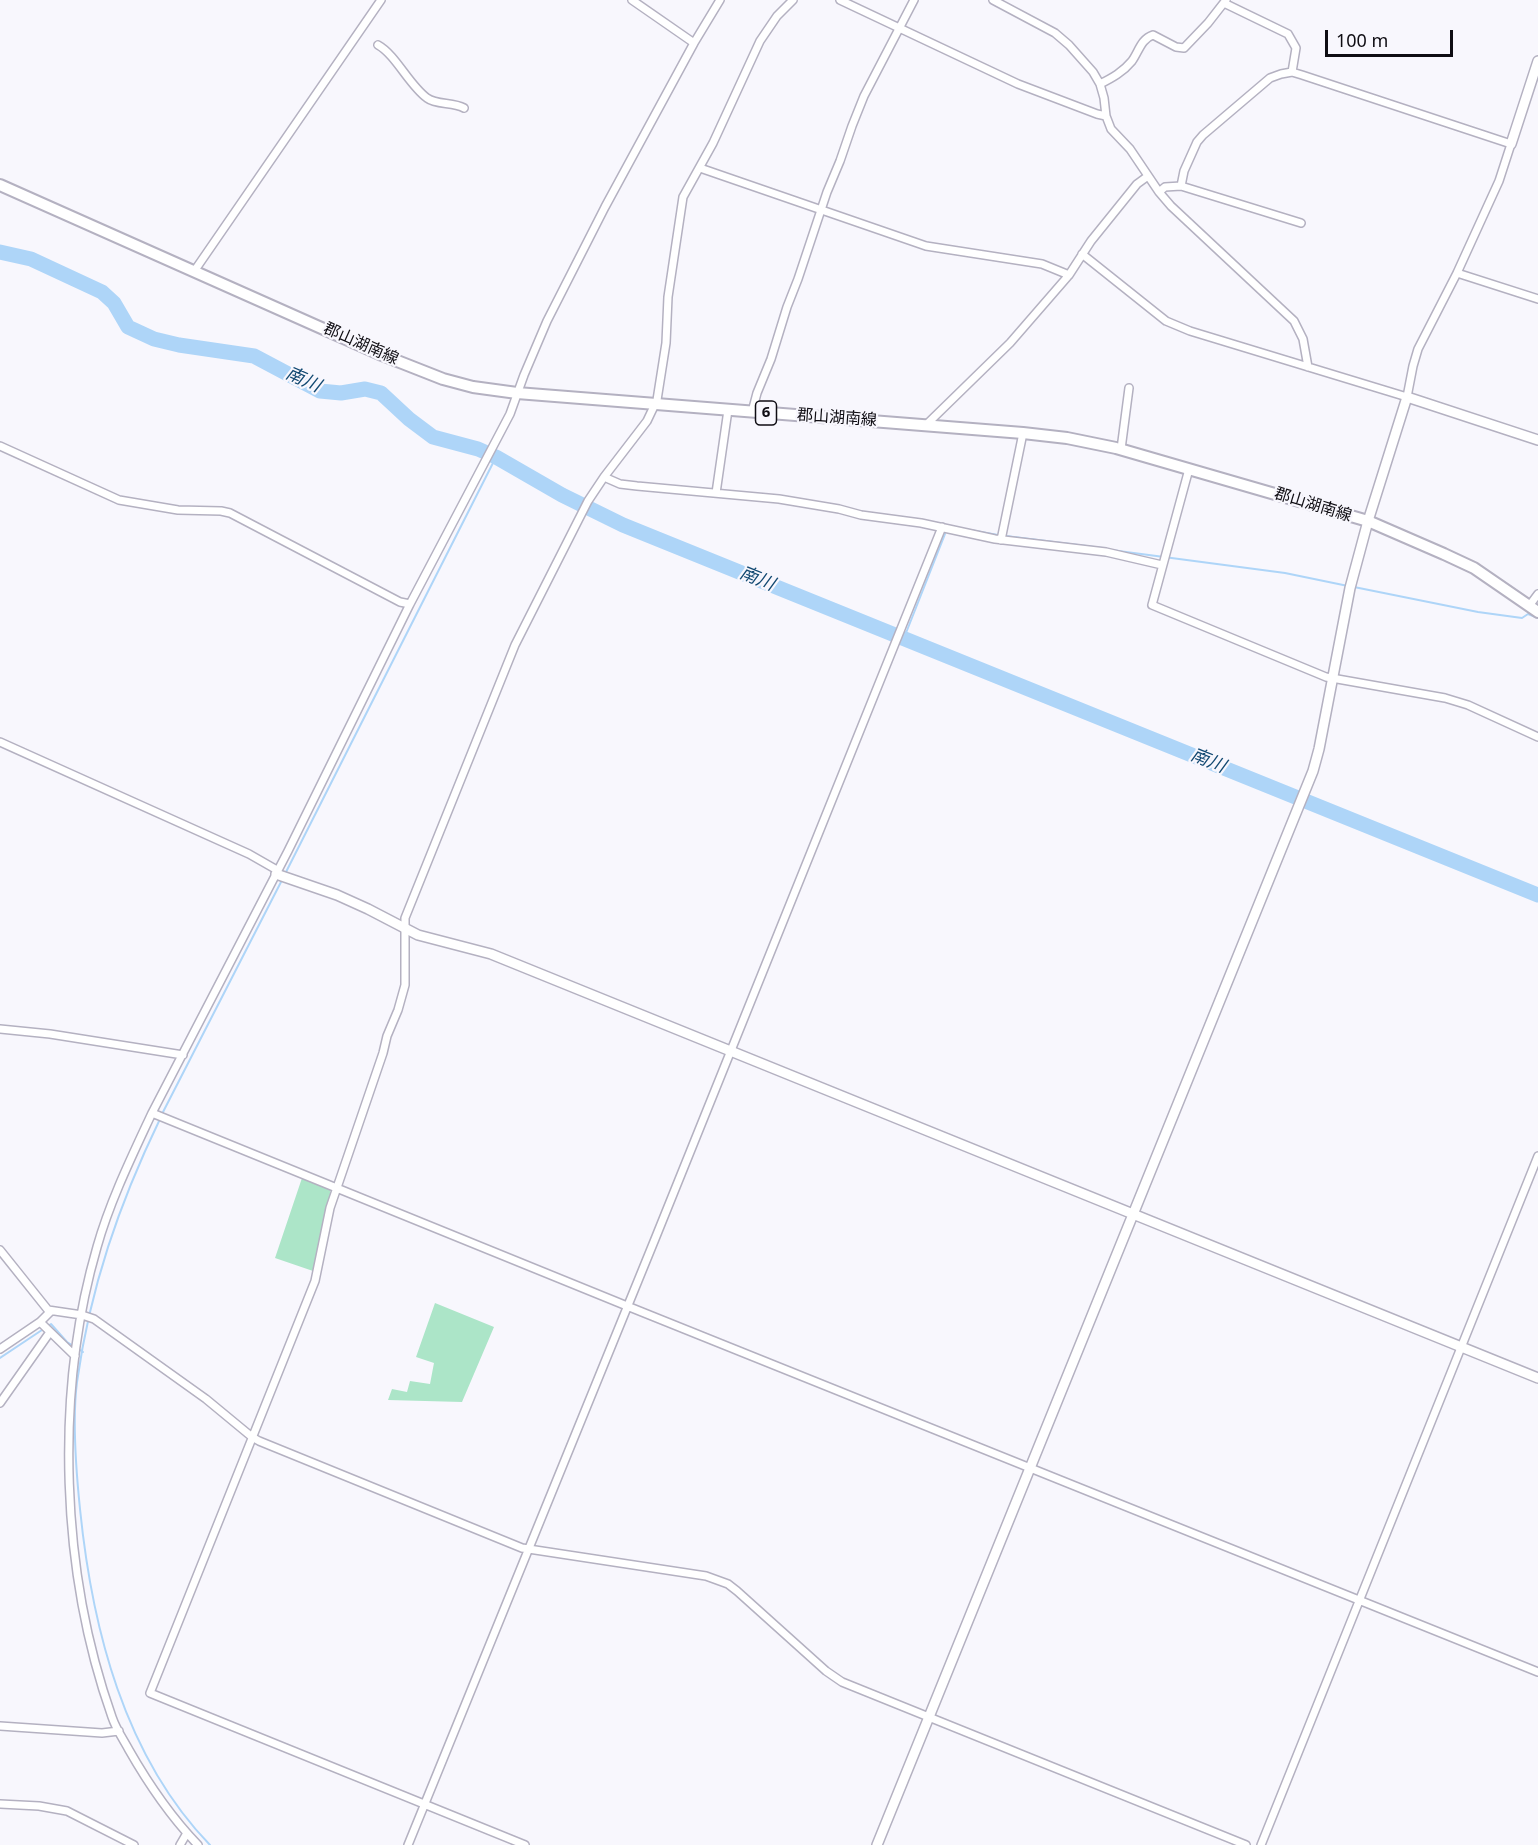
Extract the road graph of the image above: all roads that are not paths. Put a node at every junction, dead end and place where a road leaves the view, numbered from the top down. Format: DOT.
graph roads {
  1 [pos="381,0"];
  2 [pos="632,0"];
  3 [pos="720,0"];
  4 [pos="793,0"];
  5 [pos="840,0"];
  6 [pos="914,0"];
  7 [pos="993,0"];
  8 [pos="1225,1"];
  9 [pos="900,29"];
  10 [pos="693,43"];
  11 [pos="378,45"];
  12 [pos="1538,61"];
  13 [pos="1292,72"];
  14 [pos="1100,84"];
  15 [pos="464,108"];
  16 [pos="1106,116"];
  17 [pos="1511,144"];
  18 [pos="700,168"];
  19 [pos="1148,176"];
  20 [pos="0,185"];
  21 [pos="1181,186"];
  22 [pos="1159,192"];
  23 [pos="821,209"];
  24 [pos="1301,223"];
  25 [pos="1082,254"];
  26 [pos="195,270"];
  27 [pos="1456,273"];
  28 [pos="1070,275"];
  29 [pos="1538,299"];
  30 [pos="1308,367"];
  31 [pos="1129,388"];
  32 [pos="517,393"];
  33 [pos="1407,397"];
  34 [pos="654,405"];
  35 [pos="728,410"];
  36 [pos="752,412"];
  37 [pos="926,425"];
  38 [pos="1023,433"];
  39 [pos="1538,440"];
  40 [pos="0,446"];
  41 [pos="1121,449"];
  42 [pos="1189,469"];
  43 [pos="604,477"];
  44 [pos="716,493"];
  45 [pos="1368,521"];
  46 [pos="942,527"];
  47 [pos="1001,540"];
  48 [pos="1162,565"];
  49 [pos="1538,594"];
  50 [pos="410,604"];
  51 [pos="1534,609"];
  52 [pos="1332,678"];
  53 [pos="1538,737"];
  54 [pos="0,742"];
  55 [pos="276,872"];
  56 [pos="404,927"];
  57 [pos="0,1029"];
  58 [pos="730,1052"];
  59 [pos="183,1055"];
  60 [pos="158,1115"];
  61 [pos="1538,1156"];
  62 [pos="337,1189"];
  63 [pos="1132,1214"];
  64 [pos="0,1250"];
  65 [pos="627,1306"];
  66 [pos="51,1311"];
  67 [pos="84,1315"];
  68 [pos="40,1322"];
  69 [pos="50,1332"];
  70 [pos="1461,1347"];
  71 [pos="0,1349"];
  72 [pos="75,1356"];
  73 [pos="1538,1378"];
  74 [pos="0,1403"];
  75 [pos="252,1437"];
  76 [pos="1030,1468"];
  77 [pos="529,1549"];
  78 [pos="1359,1599"];
  79 [pos="1538,1672"];
  80 [pos="929,1718"];
  81 [pos="0,1726"];
  82 [pos="119,1731"];
  83 [pos="0,1804"];
  84 [pos="424,1804"];
  85 [pos="187,1833"];
  86 [pos="134,1845"];
  87 [pos="180,1845"];
  88 [pos="198,1845"];
  89 [pos="408,1845"];
  90 [pos="525,1845"];
  91 [pos="877,1845"];
  92 [pos="1246,1845"];
  93 [pos="1261,1845"];
  1 -- 26 [label="street"];
  2 -- 10 [label="street"];
  3 -- 10 [label="street"];
  4 -- 18 [label="street"];
  5 -- 9 [label="street"];
  6 -- 9 [label="street"];
  7 -- 14 [label="street"];
  8 -- 13 [label="street"];
  8 -- 14 [label="street"];
  9 -- 16 [label="street"];
  9 -- 23 [label="street"];
  10 -- 32 [label="street"];
  11 -- 15 [label="street"];
  12 -- 17 [label="street"];
  13 -- 17 [label="street"];
  13 -- 21 [label="street"];
  14 -- 16 [label="street"];
  16 -- 19 [label="street"];
  17 -- 27 [label="street"];
  18 -- 23 [label="street"];
  18 -- 34 [label="street"];
  19 -- 22 [label="street"];
  19 -- 25 [label="street"];
  20 -- 26 [label="main road, 郡山湖南線 / 6"];
  21 -- 22 [label="street"];
  21 -- 24 [label="street"];
  22 -- 30 [label="street"];
  23 -- 28 [label="street"];
  23 -- 36 [label="street"];
  25 -- 28 [label="street"];
  25 -- 30 [label="street"];
  26 -- 32 [label="main road, 郡山湖南線 / 6"];
  27 -- 29 [label="street"];
  27 -- 33 [label="street"];
  28 -- 37 [label="street"];
  30 -- 33 [label="street"];
  31 -- 41 [label="street"];
  32 -- 34 [label="main road, 郡山湖南線 / 6"];
  32 -- 50 [label="street"];
  33 -- 39 [label="street"];
  33 -- 45 [label="street"];
  34 -- 35 [label="main road, 郡山湖南線 / 6"];
  34 -- 43 [label="street"];
  35 -- 36 [label="main road, 郡山湖南線 / 6"];
  35 -- 44 [label="street"];
  36 -- 37 [label="main road, 郡山湖南線 / 6"];
  37 -- 38 [label="main road, 郡山湖南線 / 6"];
  38 -- 41 [label="main road, 郡山湖南線 / 6"];
  38 -- 47 [label="street"];
  40 -- 50 [label="street"];
  41 -- 42 [label="main road, 郡山湖南線 / 6"];
  42 -- 45 [label="main road, 郡山湖南線 / 6"];
  42 -- 48 [label="street"];
  43 -- 44 [label="street"];
  43 -- 56 [label="street"];
  44 -- 46 [label="street"];
  45 -- 51 [label="main road, 郡山湖南線 / 6"];
  45 -- 52 [label="street"];
  46 -- 47 [label="street"];
  46 -- 58 [label="street"];
  47 -- 48 [label="street"];
  48 -- 52 [label="street"];
  49 -- 51 [label="street"];
  50 -- 55 [label="street"];
  52 -- 53 [label="street"];
  52 -- 63 [label="street"];
  54 -- 55 [label="street"];
  55 -- 56 [label="street"];
  55 -- 59 [label="street"];
  56 -- 58 [label="street"];
  56 -- 62 [label="street"];
  57 -- 59 [label="street"];
  58 -- 63 [label="street"];
  58 -- 65 [label="street"];
  59 -- 60 [label="street"];
  60 -- 62 [label="street"];
  60 -- 67 [label="street"];
  61 -- 70 [label="street"];
  62 -- 65 [label="street"];
  62 -- 75 [label="street"];
  63 -- 70 [label="street"];
  63 -- 76 [label="street"];
  64 -- 66 [label="street"];
  65 -- 76 [label="street"];
  65 -- 77 [label="street"];
  66 -- 67 [label="street"];
  66 -- 68 [label="street"];
  67 -- 72 [label="street"];
  67 -- 75 [label="street"];
  68 -- 69 [label="street"];
  68 -- 71 [label="street"];
  69 -- 72 [label="street"];
  69 -- 74 [label="street"];
  70 -- 73 [label="street"];
  70 -- 78 [label="street"];
  72 -- 82 [label="street"];
  75 -- 77 [label="street"];
  75 -- 84 [label="street"];
  76 -- 78 [label="street"];
  76 -- 80 [label="street"];
  77 -- 80 [label="street"];
  77 -- 84 [label="street"];
  78 -- 79 [label="street"];
  78 -- 93 [label="street"];
  80 -- 91 [label="street"];
  80 -- 92 [label="street"];
  81 -- 82 [label="street"];
  82 -- 85 [label="street"];
  83 -- 86 [label="street"];
  84 -- 89 [label="street"];
  84 -- 90 [label="street"];
  85 -- 87 [label="street"];
  85 -- 88 [label="street"];
}
